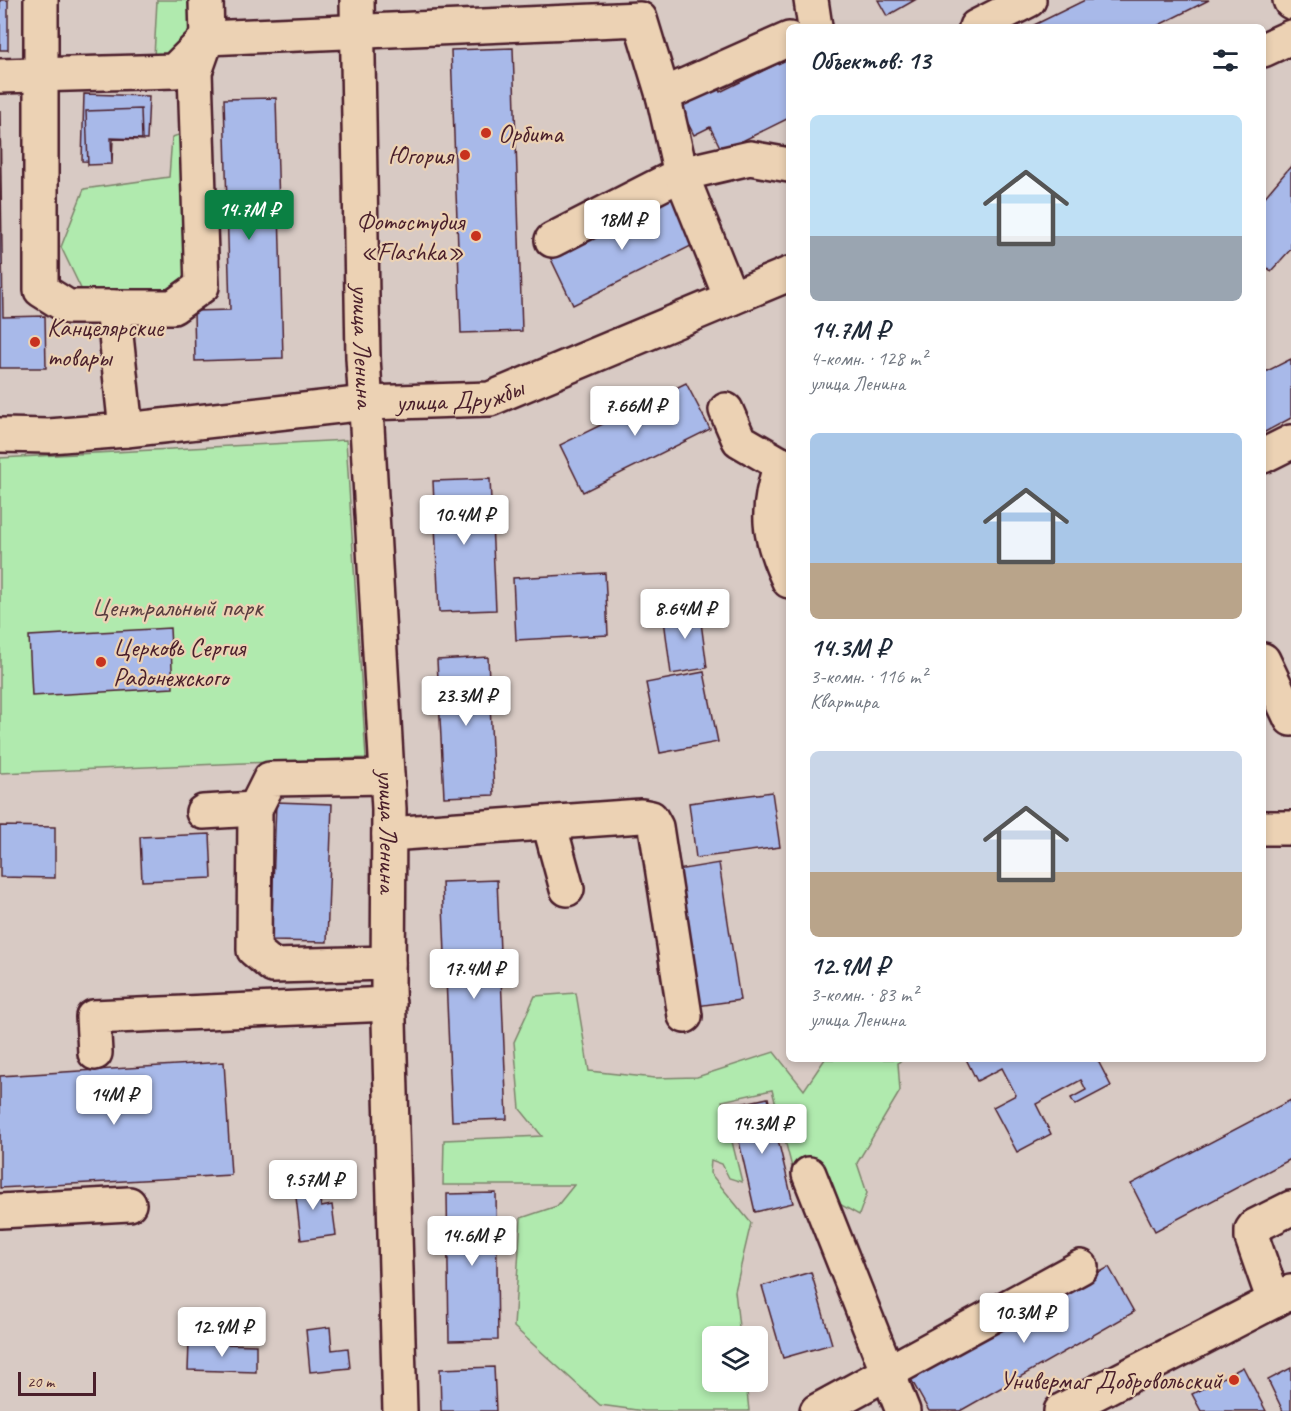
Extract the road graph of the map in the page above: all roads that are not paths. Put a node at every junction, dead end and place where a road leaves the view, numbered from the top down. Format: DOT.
graph roads {
  1 [pos="41,0"];
  2 [pos="206,0"];
  3 [pos="811,0"];
  4 [pos="1029,0"];
  5 [pos="640,9"];
  6 [pos="502,12"];
  7 [pos="357,15"];
  8 [pos="815,24"];
  9 [pos="982,24"];
  10 [pos="1291,37"];
  11 [pos="207,38"];
  12 [pos="786,40"];
  13 [pos="1266,49"];
  14 [pos="41,75"];
  15 [pos="0,76"];
  16 [pos="663,95"];
  17 [pos="786,164"];
  18 [pos="681,174"];
  19 [pos="552,240"];
  20 [pos="786,275"];
  21 [pos="731,298"];
  22 [pos="113,307"];
  23 [pos="366,403"];
  24 [pos="726,410"];
  25 [pos="126,430"];
  26 [pos="0,435"];
  27 [pos="1291,442"];
  28 [pos="1266,454"];
  29 [pos="785,466"];
  30 [pos="786,574"];
  31 [pos="1266,666"];
  32 [pos="1291,719"];
  33 [pos="387,777"];
  34 [pos="255,809"];
  35 [pos="202,812"];
  36 [pos="549,823"];
  37 [pos="1266,828"];
  38 [pos="1291,828"];
  39 [pos="389,834"];
  40 [pos="567,889"];
  41 [pos="388,963"];
  42 [pos="388,1004"];
  43 [pos="685,1016"];
  44 [pos="95,1053"];
  45 [pos="809,1174"];
  46 [pos="129,1204"];
  47 [pos="1291,1208"];
  48 [pos="0,1211"];
  49 [pos="1081,1266"];
  50 [pos="1283,1296"];
  51 [pos="888,1372"];
  52 [pos="400,1411"];
  53 [pos="817,1411"];
  54 [pos="903,1411"];
  55 [pos="1061,1411"];
  1 -- 14 [label="main road"];
  2 -- 11 [label="main road"];
  3 -- 8 [label="main road"];
  4 -- 9 [label="main road"];
  5 -- 6 [label="main road"];
  5 -- 16 [label="main road"];
  6 -- 7 [label="main road"];
  7 -- 11 [label="main road"];
  7 -- 23 [label="main road, улица Ленина"];
  10 -- 13 [label="main road"];
  11 -- 14 [label="main road"];
  11 -- 22 [label="main road"];
  12 -- 16 [label="main road"];
  14 -- 15 [label="main road"];
  14 -- 22 [label="main road"];
  16 -- 18 [label="main road"];
  17 -- 18 [label="main road"];
  18 -- 19 [label="main road"];
  18 -- 21 [label="main road"];
  20 -- 21 [label="main road, улица Дружбы"];
  21 -- 23 [label="main road, улица Дружбы"];
  22 -- 25 [label="main road"];
  23 -- 25 [label="main road, улица Дружбы"];
  23 -- 33 [label="main road, улица Ленина"];
  24 -- 29 [label="main road"];
  25 -- 26 [label="main road, улица Дружбы"];
  27 -- 28 [label="main road"];
  29 -- 30 [label="main road"];
  31 -- 32 [label="main road"];
  33 -- 34 [label="main road"];
  33 -- 39 [label="main road, улица Ленина"];
  34 -- 35 [label="main road"];
  34 -- 41 [label="main road"];
  36 -- 39 [label="main road"];
  36 -- 40 [label="main road"];
  36 -- 43 [label="main road"];
  37 -- 38 [label="main road"];
  39 -- 41 [label="main road, улица Ленина"];
  41 -- 42 [label="main road, улица Ленина"];
  42 -- 44 [label="main road"];
  42 -- 52 [label="main road, улица Ленина"];
  45 -- 51 [label="main road"];
  46 -- 48 [label="main road"];
  47 -- 50 [label="main road"];
  49 -- 51 [label="main road"];
  50 -- 55 [label="main road"];
  51 -- 53 [label="main road"];
  51 -- 54 [label="main road"];
}
